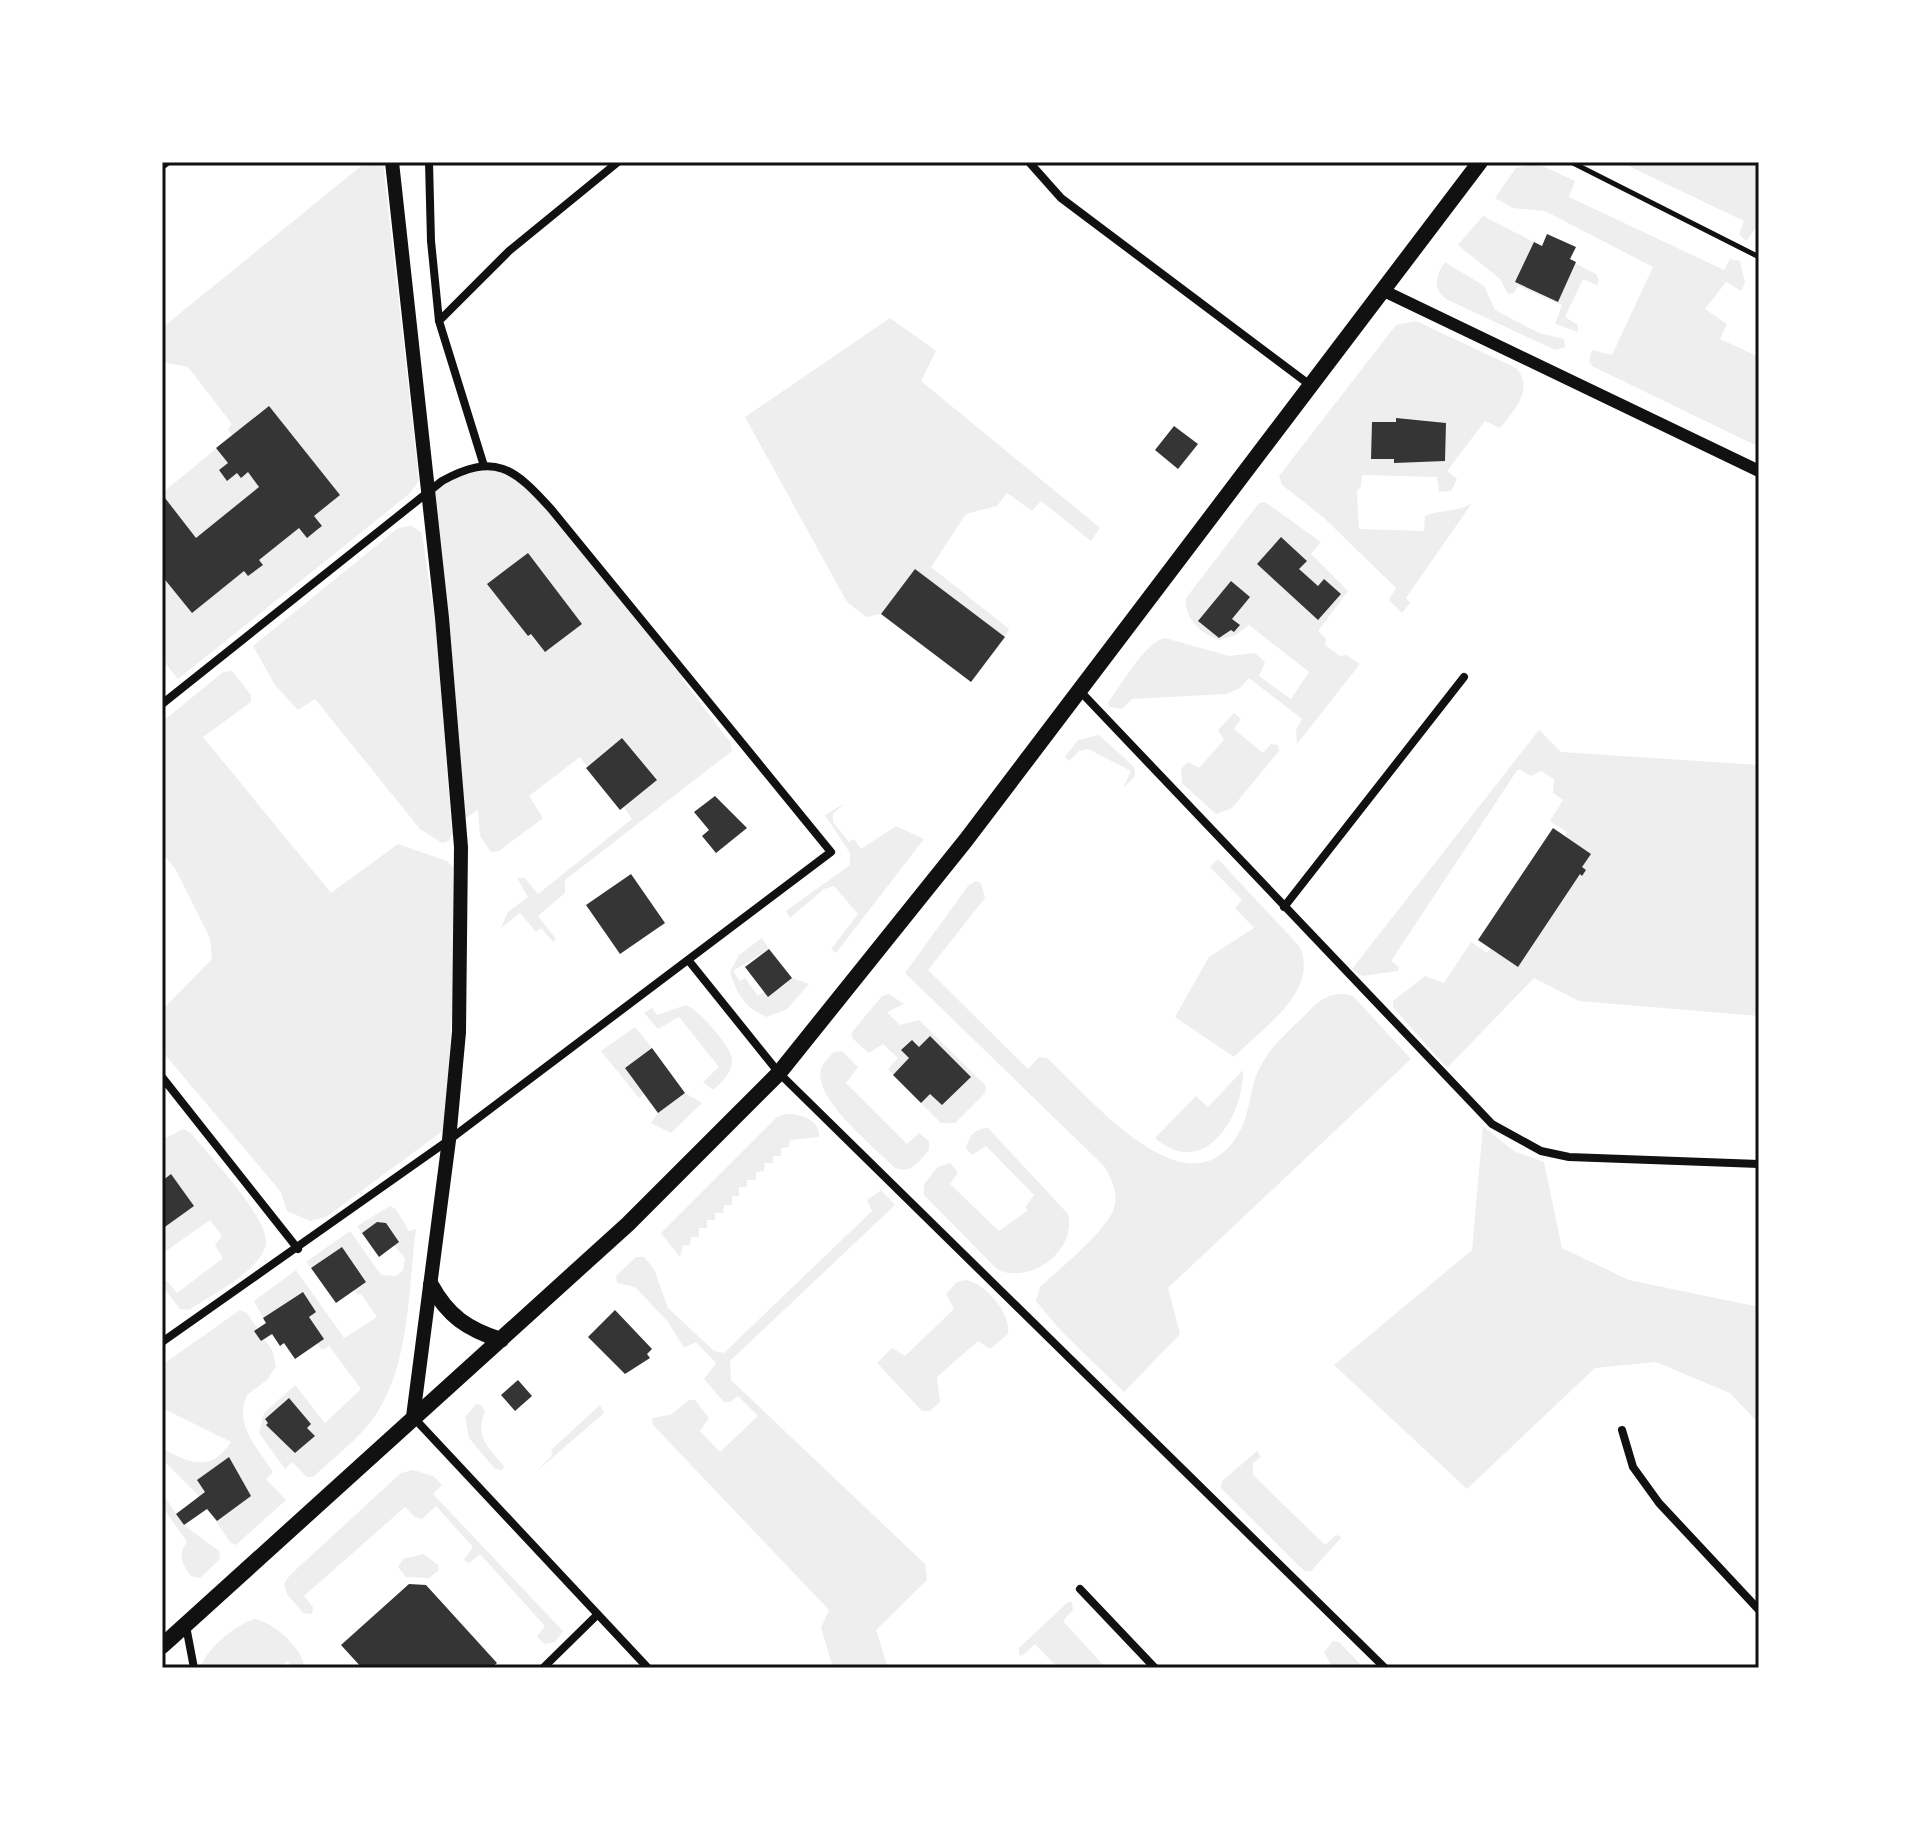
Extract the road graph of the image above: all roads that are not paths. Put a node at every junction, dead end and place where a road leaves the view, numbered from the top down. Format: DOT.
graph roads {
  1 [pos="167,162"];
  2 [pos="392,162"];
  3 [pos="429,162"];
  4 [pos="618,162"];
  5 [pos="1029,162"];
  6 [pos="1480,162"];
  7 [pos="1571,162"];
  8 [pos="162,166"];
  9 [pos="1759,257"];
  10 [pos="1382,290"];
  11 [pos="439,321"];
  12 [pos="1310,385"];
  13 [pos="484,466"];
  14 [pos="1759,471"];
  15 [pos="428,492"];
  16 [pos="1464,677"];
  17 [pos="1079,689"];
  18 [pos="162,704"];
  19 [pos="1284,907"];
  20 [pos="689,961"];
  21 [pos="779,1073"];
  22 [pos="162,1077"];
  23 [pos="449,1140"];
  24 [pos="1759,1164"];
  25 [pos="298,1249"];
  26 [pos="431,1285"];
  27 [pos="501,1340"];
  28 [pos="162,1342"];
  29 [pos="413,1417"];
  30 [pos="1622,1430"];
  31 [pos="1080,1589"];
  32 [pos="1759,1610"];
  33 [pos="597,1615"];
  34 [pos="186,1624"];
  35 [pos="162,1646"];
  36 [pos="194,1668"];
  37 [pos="543,1668"];
  38 [pos="648,1668"];
  39 [pos="1155,1668"];
  40 [pos="1385,1668"];
  1 -- 8 [label="street"];
  2 -- 15 [label="main road"];
  3 -- 11 [label="street"];
  4 -- 11 [label="street"];
  5 -- 12 [label="street"];
  6 -- 10 [label="main road"];
  7 -- 9 [label="lane"];
  10 -- 12 [label="main road"];
  10 -- 14 [label="street"];
  11 -- 13 [label="street"];
  12 -- 17 [label="main road"];
  13 -- 15 [label="street"];
  13 -- 20 [label="street"];
  15 -- 18 [label="street"];
  15 -- 23 [label="main road"];
  16 -- 19 [label="street"];
  17 -- 19 [label="street"];
  17 -- 21 [label="main road"];
  19 -- 24 [label="street"];
  20 -- 21 [label="street"];
  20 -- 23 [label="street"];
  21 -- 27 [label="main road"];
  21 -- 40 [label="street"];
  22 -- 25 [label="street"];
  23 -- 25 [label="street"];
  23 -- 26 [label="main road"];
  25 -- 28 [label="street"];
  26 -- 27 [label="main road"];
  26 -- 29 [label="main road"];
  27 -- 29 [label="main road"];
  29 -- 33 [label="street"];
  29 -- 34 [label="main road"];
  30 -- 32 [label="street"];
  31 -- 39 [label="street"];
  33 -- 37 [label="street"];
  33 -- 38 [label="street"];
  34 -- 35 [label="main road"];
  34 -- 36 [label="street"];
}
